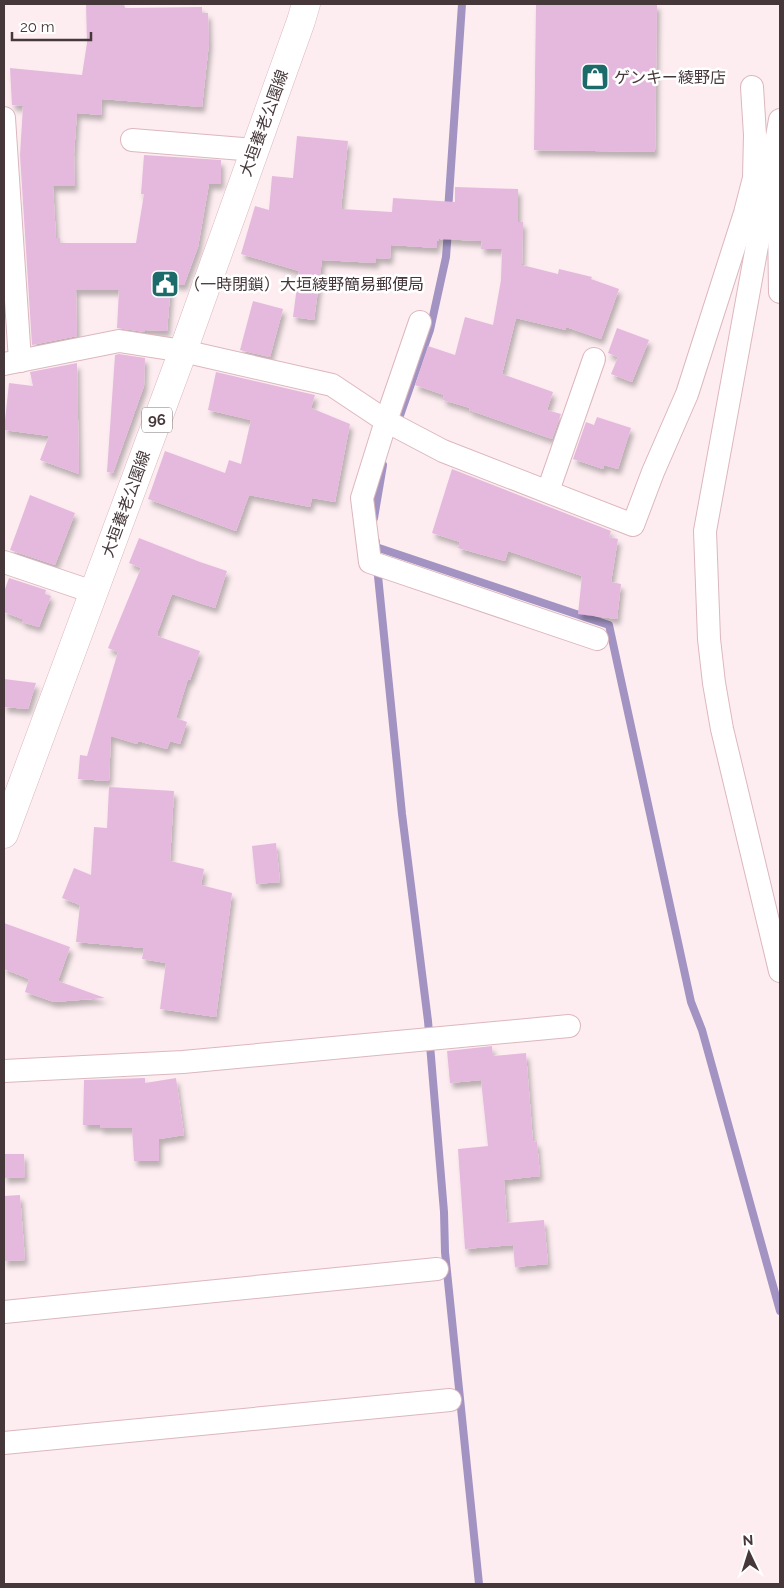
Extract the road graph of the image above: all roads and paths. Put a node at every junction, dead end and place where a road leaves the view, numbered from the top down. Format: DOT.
graph roads {
  1 [pos="306,4"];
  2 [pos="752,87"];
  3 [pos="4,118"];
  4 [pos="780,120"];
  5 [pos="132,140"];
  6 [pos="255,150"];
  7 [pos="761,182"];
  8 [pos="780,292"];
  9 [pos="420,322"];
  10 [pos="183,351"];
  11 [pos="594,359"];
  12 [pos="12,363"];
  13 [pos="386,421"];
  14 [pos="548,491"];
  15 [pos="4,562"];
  16 [pos="93,592"];
  17 [pos="597,639"];
  18 [pos="4,834"];
  19 [pos="780,970"];
  20 [pos="569,1026"];
  21 [pos="4,1071"];
  22 [pos="437,1269"];
  23 [pos="4,1312"];
  24 [pos="450,1400"];
  25 [pos="4,1443"];
  1 -- 6 [label="main road, 大垣養老公園線 / 96"];
  2 -- 7 [label="street"];
  3 -- 12 [label="street"];
  4 -- 7 [label="street"];
  5 -- 6 [label="street"];
  6 -- 10 [label="main road, 大垣養老公園線 / 96"];
  7 -- 8 [label="street"];
  7 -- 14 [label="street"];
  7 -- 19 [label="street"];
  9 -- 13 [label="street"];
  10 -- 12 [label="street"];
  10 -- 13 [label="street"];
  10 -- 16 [label="main road, 大垣養老公園線 / 96"];
  11 -- 14 [label="street"];
  13 -- 14 [label="street"];
  13 -- 17 [label="street"];
  15 -- 16 [label="street"];
  16 -- 18 [label="main road, 大垣養老公園線 / 96"];
  20 -- 21 [label="street"];
  22 -- 23 [label="street"];
  24 -- 25 [label="street"];
}
